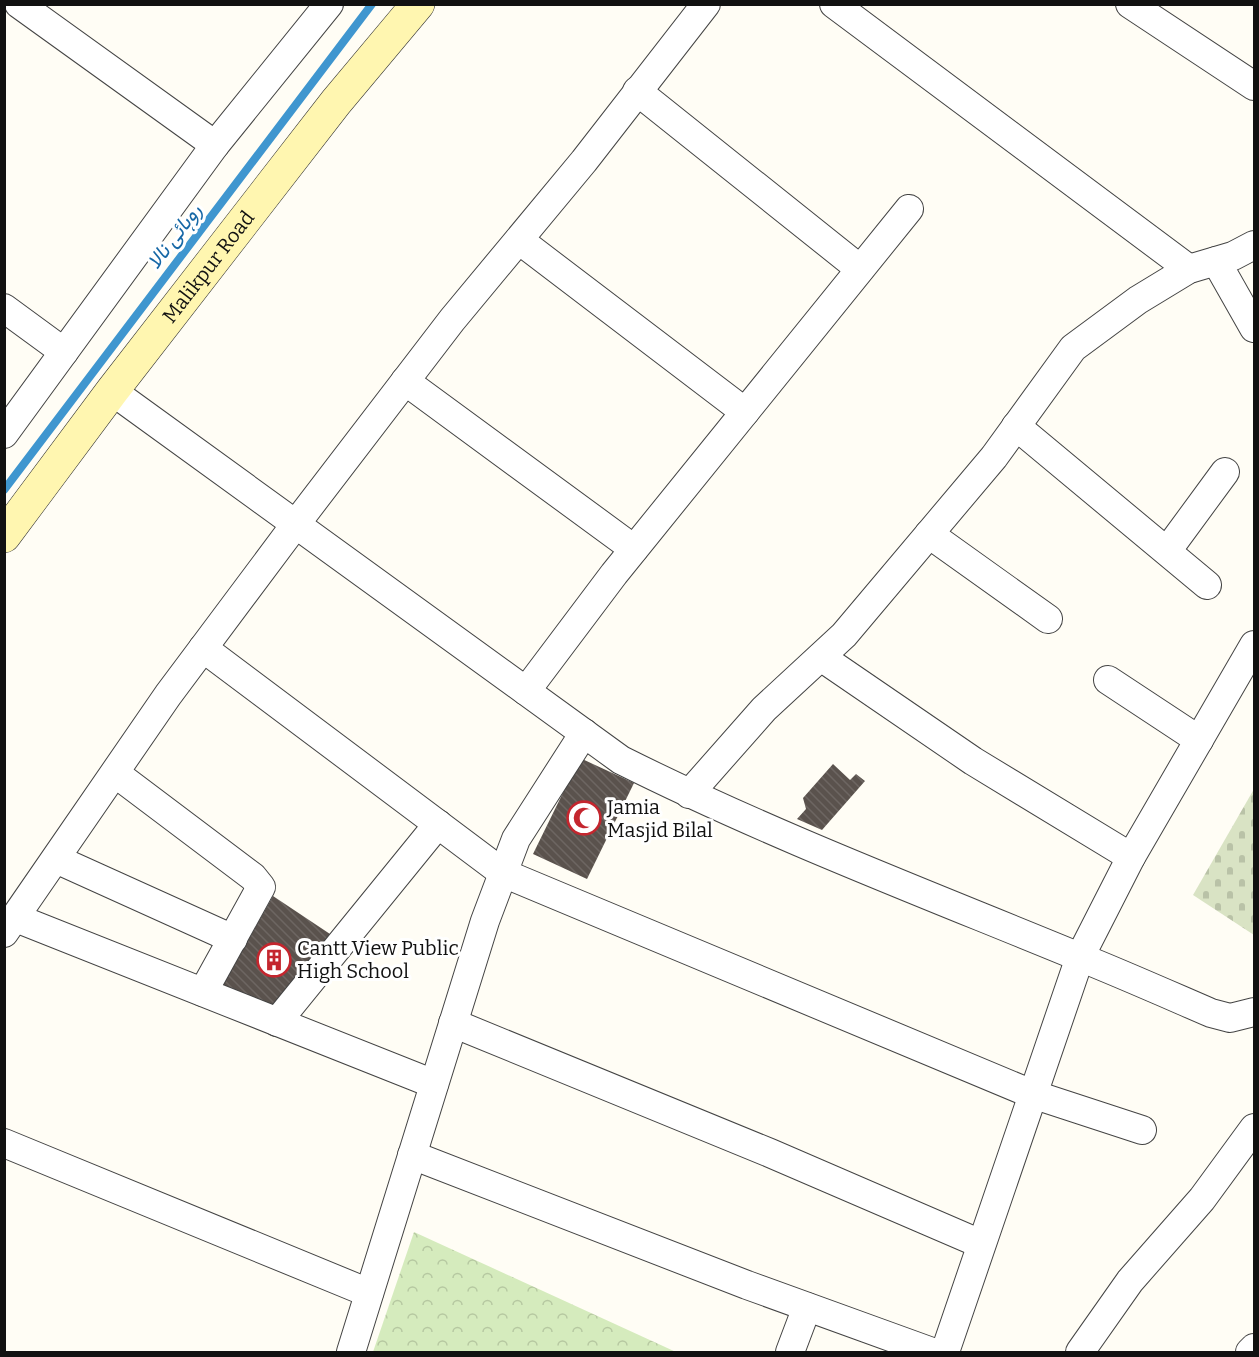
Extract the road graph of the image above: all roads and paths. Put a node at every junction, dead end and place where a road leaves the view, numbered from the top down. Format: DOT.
graph roads {
  1 [pos="19,4"];
  2 [pos="329,4"];
  3 [pos="418,4"];
  4 [pos="706,4"];
  5 [pos="834,4"];
  6 [pos="1130,4"];
  7 [pos="1254,86"];
  8 [pos="637,92"];
  9 [pos="215,145"];
  10 [pos="909,209"];
  11 [pos="519,240"];
  12 [pos="1254,245"];
  13 [pos="1216,261"];
  14 [pos="860,269"];
  15 [pos="1189,269"];
  16 [pos="4,308"];
  17 [pos="1254,328"];
  18 [pos="64,352"];
  19 [pos="405,381"];
  20 [pos="112,391"];
  21 [pos="745,412"];
  22 [pos="1016,426"];
  23 [pos="4,434"];
  24 [pos="1225,472"];
  25 [pos="295,525"];
  26 [pos="929,534"];
  27 [pos="4,536"];
  28 [pos="634,549"];
  29 [pos="1167,551"];
  30 [pos="1207,585"];
  31 [pos="1048,619"];
  32 [pos="1254,645"];
  33 [pos="203,648"];
  34 [pos="821,657"];
  35 [pos="1108,680"];
  36 [pos="526,692"];
  37 [pos="584,733"];
  38 [pos="1199,740"];
  39 [pos="115,773"];
  40 [pos="689,794"];
  41 [pos="438,824"];
  42 [pos="1131,857"];
  43 [pos="56,859"];
  44 [pos="503,873"];
  45 [pos="10,926"];
  46 [pos="233,939"];
  47 [pos="1080,957"];
  48 [pos="203,992"];
  49 [pos="1254,1012"];
  50 [pos="277,1022"];
  51 [pos="453,1023"];
  52 [pos="434,1084"];
  53 [pos="1032,1094"];
  54 [pos="1254,1128"];
  55 [pos="1142,1130"];
  56 [pos="4,1143"];
  57 [pos="412,1155"];
  58 [pos="981,1244"];
  59 [pos="369,1293"];
  60 [pos="807,1307"];
  61 [pos="1254,1348"];
  62 [pos="351,1353"];
  63 [pos="790,1353"];
  64 [pos="932,1353"];
  65 [pos="945,1353"];
  66 [pos="1080,1353"];
  67 [pos="1250,1353"];
  1 -- 9 [label="street"];
  2 -- 9 [label="street"];
  3 -- 20 [label="street, Malikpur Road"];
  4 -- 8 [label="street"];
  5 -- 15 [label="street"];
  6 -- 7 [label="street"];
  8 -- 11 [label="street"];
  8 -- 14 [label="street"];
  9 -- 18 [label="street"];
  10 -- 14 [label="street"];
  11 -- 19 [label="street"];
  11 -- 21 [label="street"];
  12 -- 13 [label="street"];
  13 -- 15 [label="street"];
  13 -- 17 [label="street"];
  14 -- 21 [label="street"];
  15 -- 22 [label="street"];
  16 -- 18 [label="street"];
  18 -- 23 [label="street"];
  19 -- 25 [label="street"];
  19 -- 28 [label="street"];
  20 -- 25 [label="street"];
  20 -- 27 [label="street, Malikpur Road"];
  21 -- 28 [label="street"];
  22 -- 26 [label="street"];
  22 -- 29 [label="street"];
  24 -- 29 [label="street"];
  25 -- 33 [label="street"];
  25 -- 36 [label="street"];
  26 -- 31 [label="street"];
  26 -- 34 [label="street"];
  28 -- 36 [label="street"];
  29 -- 30 [label="street"];
  32 -- 38 [label="street"];
  33 -- 39 [label="street"];
  33 -- 41 [label="street"];
  34 -- 40 [label="street"];
  34 -- 42 [label="street"];
  35 -- 38 [label="street"];
  36 -- 37 [label="street"];
  37 -- 40 [label="street"];
  37 -- 44 [label="street"];
  38 -- 42 [label="street"];
  39 -- 43 [label="street"];
  39 -- 46 [label="street"];
  40 -- 47 [label="street"];
  41 -- 44 [label="street"];
  41 -- 50 [label="street"];
  42 -- 47 [label="street"];
  43 -- 45 [label="street"];
  43 -- 46 [label="street"];
  44 -- 51 [label="street"];
  44 -- 53 [label="street"];
  45 -- 48 [label="street"];
  46 -- 48 [label="street"];
  47 -- 49 [label="street"];
  47 -- 53 [label="street"];
  48 -- 50 [label="street"];
  50 -- 52 [label="street"];
  51 -- 52 [label="street"];
  51 -- 58 [label="street"];
  52 -- 57 [label="street"];
  53 -- 55 [label="street"];
  53 -- 58 [label="street"];
  54 -- 66 [label="street"];
  56 -- 59 [label="street"];
  57 -- 59 [label="street"];
  57 -- 60 [label="street"];
  58 -- 65 [label="street"];
  59 -- 62 [label="street"];
  60 -- 63 [label="street"];
  60 -- 64 [label="street"];
  61 -- 67 [label="street"];
}
